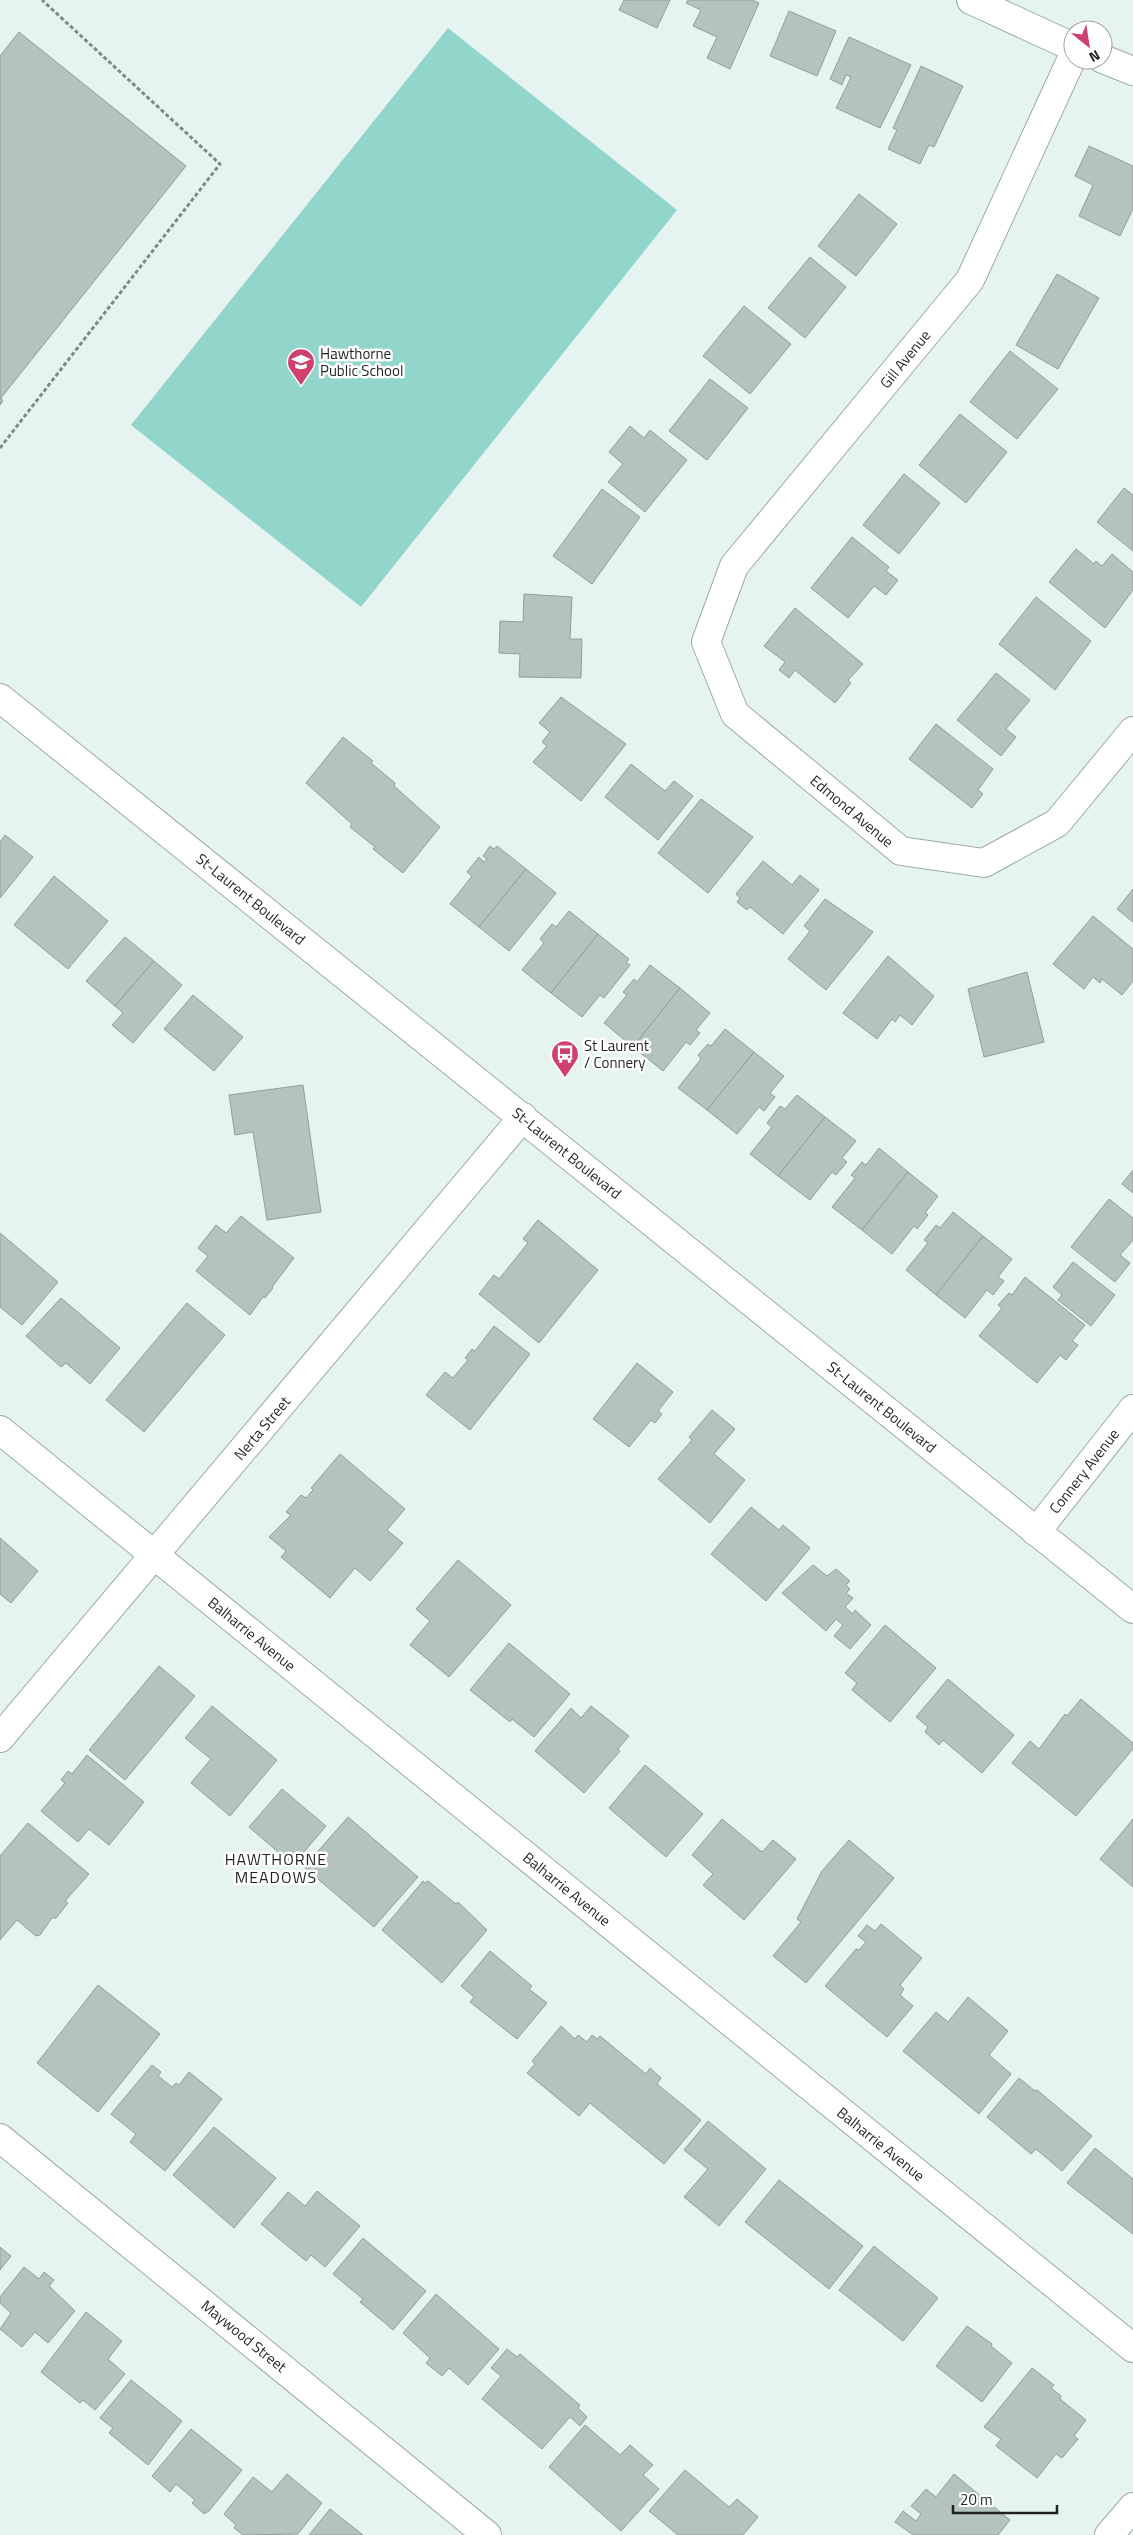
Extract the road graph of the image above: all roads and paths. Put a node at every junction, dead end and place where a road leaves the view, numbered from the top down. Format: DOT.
graph roads {
  1 [pos="42,0"];
  2 [pos="971,0"];
  3 [pos="1063,42"];
  4 [pos="1113,63"];
  5 [pos="1067,70"];
  6 [pos="1133,72"];
  7 [pos="0,448"];
  8 [pos="706,642"];
  9 [pos="0,698"];
  10 [pos="1133,731"];
  11 [pos="523,1117"];
  12 [pos="1133,1409"];
  13 [pos="0,1430"];
  14 [pos="1036,1532"];
  15 [pos="155,1555"];
  16 [pos="1133,1609"];
  17 [pos="0,1738"];
  18 [pos="0,2138"];
  19 [pos="1133,2348"];
  20 [pos="1133,2507"];
  21 [pos="488,2535"];
  22 [pos="1109,2535"];
  1 -- 7 [label="path"];
  2 -- 3 [label="street"];
  4 -- 6 [label="street"];
  5 -- 8 [label="street, Gill Avenue"];
  8 -- 10 [label="street, Edmond Avenue"];
  9 -- 11 [label="street, St-Laurent Boulevard"];
  11 -- 14 [label="street, St-Laurent Boulevard"];
  11 -- 15 [label="street, Nerta Street"];
  12 -- 14 [label="street, Connery Avenue"];
  13 -- 15 [label="street, Balharrie Avenue"];
  14 -- 16 [label="street, St-Laurent Boulevard"];
  15 -- 17 [label="street, Nerta Street"];
  15 -- 19 [label="street, Balharrie Avenue"];
  18 -- 21 [label="street, Maywood Street"];
  20 -- 22 [label="street"];
}
